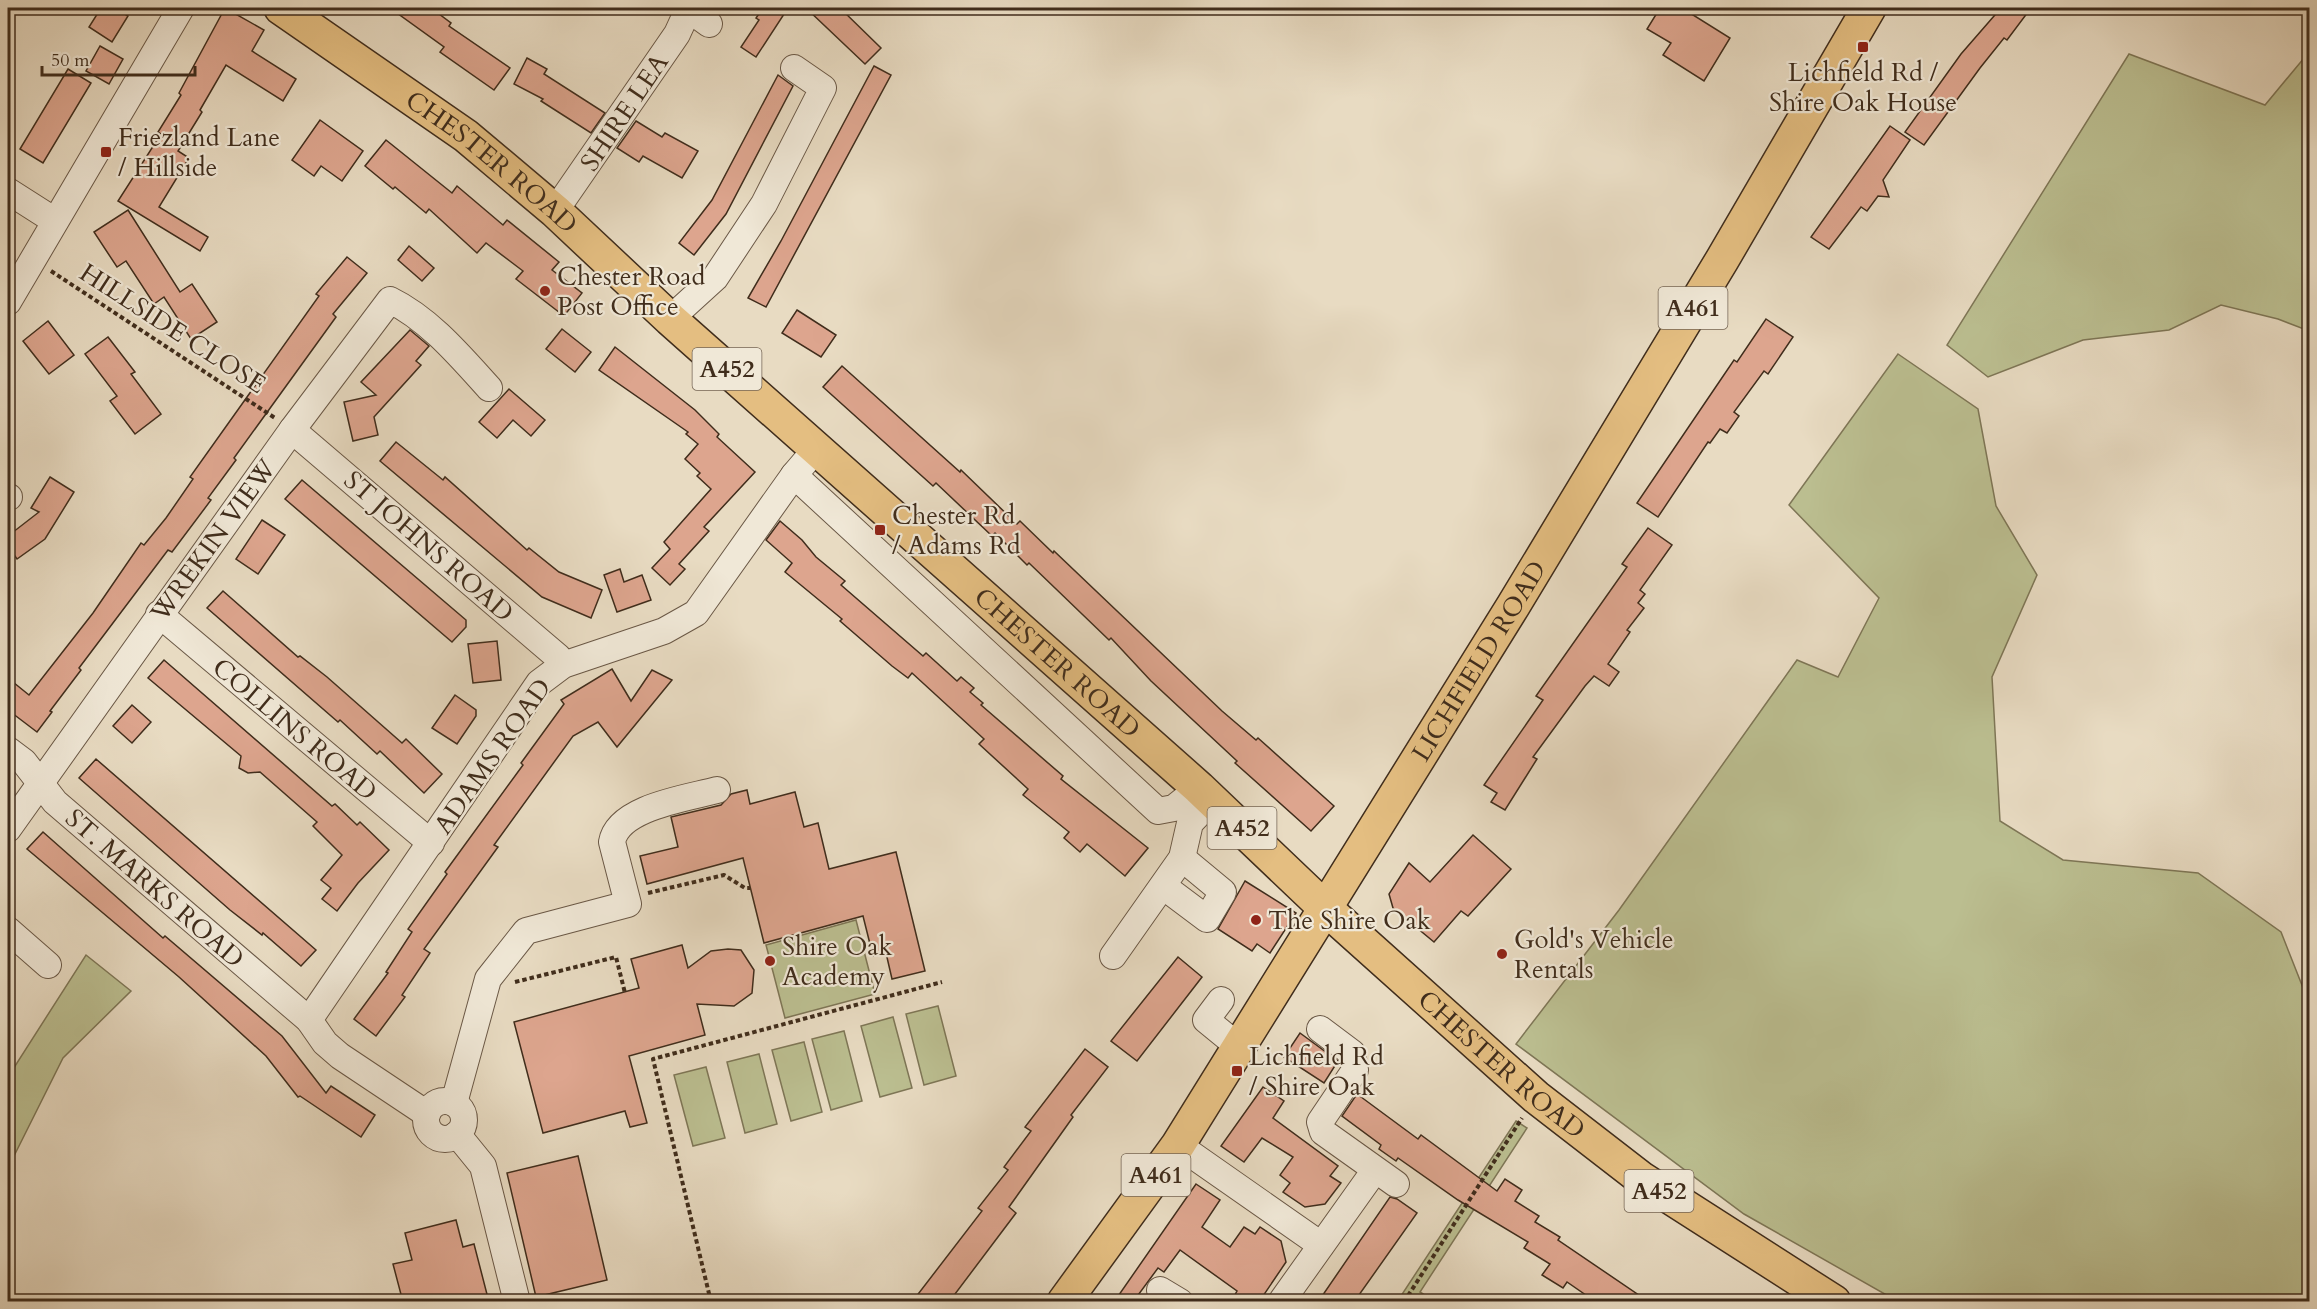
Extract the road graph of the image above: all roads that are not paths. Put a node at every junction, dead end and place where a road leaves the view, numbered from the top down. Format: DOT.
graph roads {
  1 [pos="181,8"];
  2 [pos="280,8"];
  3 [pos="1869,8"];
  4 [pos="687,9"];
  5 [pos="709,24"];
  6 [pos="794,68"];
  7 [pos="8,191"];
  8 [pos="555,211"];
  9 [pos="55,221"];
  10 [pos="8,302"];
  11 [pos="670,319"];
  12 [pos="489,388"];
  13 [pos="292,430"];
  14 [pos="817,448"];
  15 [pos="794,475"];
  16 [pos="159,614"];
  17 [pos="562,665"];
  18 [pos="8,750"];
  19 [pos="41,783"];
  20 [pos="717,790"];
  21 [pos="1205,794"];
  22 [pos="8,829"];
  23 [pos="430,843"];
  24 [pos="1182,858"];
  25 [pos="1162,886"];
  26 [pos="1325,908"];
  27 [pos="8,930"];
  28 [pos="1113,956"];
  29 [pos="48,965"];
  30 [pos="1221,1000"];
  31 [pos="309,1020"];
  32 [pos="1320,1029"];
  33 [pos="1239,1047"];
  34 [pos="454,1103"];
  35 [pos="426,1114"];
  36 [pos="458,1134"];
  37 [pos="1178,1145"];
  38 [pos="1375,1170"];
  39 [pos="1396,1184"];
  40 [pos="1321,1245"];
  41 [pos="517,1302"];
  42 [pos="1064,1302"];
  43 [pos="1281,1302"];
  44 [pos="1834,1302"];
  1 -- 9 [label="street"];
  2 -- 8 [label="highway, CHESTER ROAD / A452"];
  3 -- 26 [label="highway, LICHFIELD ROAD / A461"];
  4 -- 5 [label="street, SHIRE LEA"];
  4 -- 8 [label="street, SHIRE LEA"];
  6 -- 11 [label="street"];
  7 -- 9 [label="street"];
  8 -- 11 [label="highway, CHESTER ROAD / A452"];
  9 -- 10 [label="street"];
  11 -- 14 [label="highway, CHESTER ROAD / A452"];
  12 -- 13 [label="street, WREKIN VIEW"];
  13 -- 16 [label="street, WREKIN VIEW"];
  13 -- 17 [label="street, ST JOHNS ROAD"];
  14 -- 15 [label="street, ADAMS ROAD"];
  14 -- 21 [label="highway, CHESTER ROAD / A452"];
  15 -- 17 [label="street, ADAMS ROAD"];
  15 -- 21 [label="street, CHESTER ROAD"];
  16 -- 19 [label="street, WREKIN VIEW"];
  16 -- 23 [label="street, COLLINS ROAD"];
  17 -- 23 [label="street, ADAMS ROAD"];
  18 -- 19 [label="street, ST. MARKS ROAD"];
  19 -- 22 [label="street, WREKIN VIEW"];
  19 -- 31 [label="street, ST. MARKS ROAD"];
  20 -- 34 [label="street"];
  21 -- 24 [label="street"];
  21 -- 26 [label="highway, CHESTER ROAD / A452"];
  23 -- 31 [label="street, ADAMS ROAD"];
  24 -- 25 [label="street"];
  24 -- 25 [label="street"];
  25 -- 28 [label="street"];
  26 -- 33 [label="highway, LICHFIELD ROAD / A461"];
  26 -- 44 [label="highway, CHESTER ROAD / A452"];
  27 -- 29 [label="street"];
  30 -- 33 [label="street"];
  31 -- 35 [label="street, ST. MARKS ROAD"];
  32 -- 38 [label="street"];
  33 -- 37 [label="highway, LICHFIELD ROAD / A461"];
  34 -- 35 [label="street"];
  34 -- 36 [label="street"];
  35 -- 36 [label="street"];
  36 -- 41 [label="street"];
  37 -- 40 [label="street"];
  37 -- 42 [label="highway, LICHFIELD ROAD / A461"];
  38 -- 39 [label="street"];
  38 -- 40 [label="street"];
  40 -- 43 [label="street"];
}
